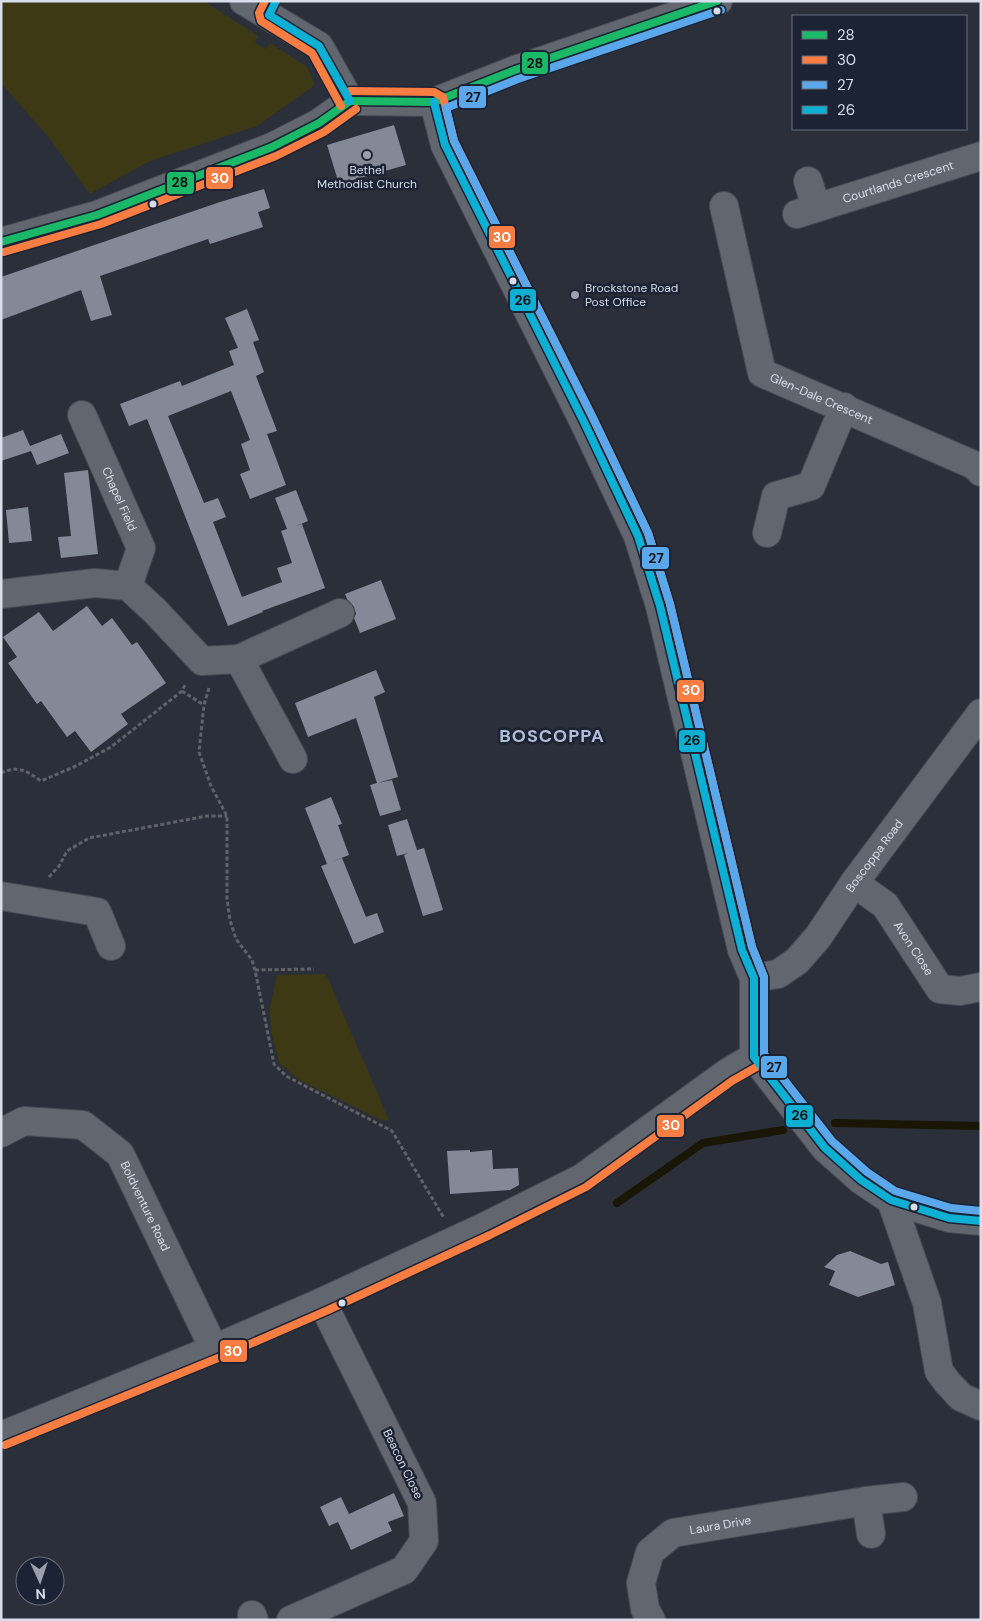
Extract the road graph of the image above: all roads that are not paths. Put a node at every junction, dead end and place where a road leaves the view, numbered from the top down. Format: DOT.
graph roads {
  1 [pos="244,1"];
  2 [pos="718,1"];
  3 [pos="272,8"];
  4 [pos="350,101"];
  5 [pos="434,102"];
  6 [pos="981,156"];
  7 [pos="808,181"];
  8 [pos="724,206"];
  9 [pos="1,242"];
  10 [pos="844,407"];
  11 [pos="82,415"];
  12 [pos="981,472"];
  13 [pos="767,534"];
  14 [pos="128,586"];
  15 [pos="1,594"];
  16 [pos="340,613"];
  17 [pos="239,658"];
  18 [pos="981,713"];
  19 [pos="293,759"];
  20 [pos="854,883"];
  21 [pos="1,896"];
  22 [pos="111,946"];
  23 [pos="754,978"];
  24 [pos="981,987"];
  25 [pos="754,1057"];
  26 [pos="1,1133"];
  27 [pos="891,1200"];
  28 [pos="981,1221"];
  29 [pos="322,1302"];
  30 [pos="214,1349"];
  31 [pos="981,1406"];
  32 [pos="1,1436"];
  33 [pos="903,1497"];
  34 [pos="866,1501"];
  35 [pos="871,1534"];
  36 [pos="291,1620"];
  37 [pos="652,1620"];
  1 -- 3 [label="street"];
  2 -- 5 [label="street"];
  3 -- 4 [label="street"];
  4 -- 5 [label="street"];
  4 -- 9 [label="street"];
  5 -- 23 [label="street"];
  6 -- 7 [label="street, Courtlands Crescent"];
  8 -- 10 [label="street, Glen-Dale Crescent"];
  10 -- 12 [label="street, Glen-Dale Crescent"];
  10 -- 13 [label="street"];
  11 -- 14 [label="street, Chapel Field"];
  14 -- 15 [label="street"];
  14 -- 17 [label="street"];
  16 -- 17 [label="street"];
  17 -- 19 [label="street"];
  18 -- 20 [label="street, Boscoppa Road"];
  20 -- 23 [label="street, Boscoppa Road"];
  20 -- 24 [label="street, Avon Close"];
  21 -- 22 [label="street"];
  23 -- 25 [label="street"];
  25 -- 27 [label="street"];
  25 -- 29 [label="street"];
  26 -- 30 [label="street, Boldventure Road"];
  27 -- 28 [label="street"];
  27 -- 31 [label="street"];
  29 -- 30 [label="street"];
  29 -- 36 [label="street, Beacon Close"];
  30 -- 32 [label="street"];
  33 -- 34 [label="street, Laura Drive"];
  34 -- 35 [label="street"];
  34 -- 37 [label="street, Laura Drive"];
}
